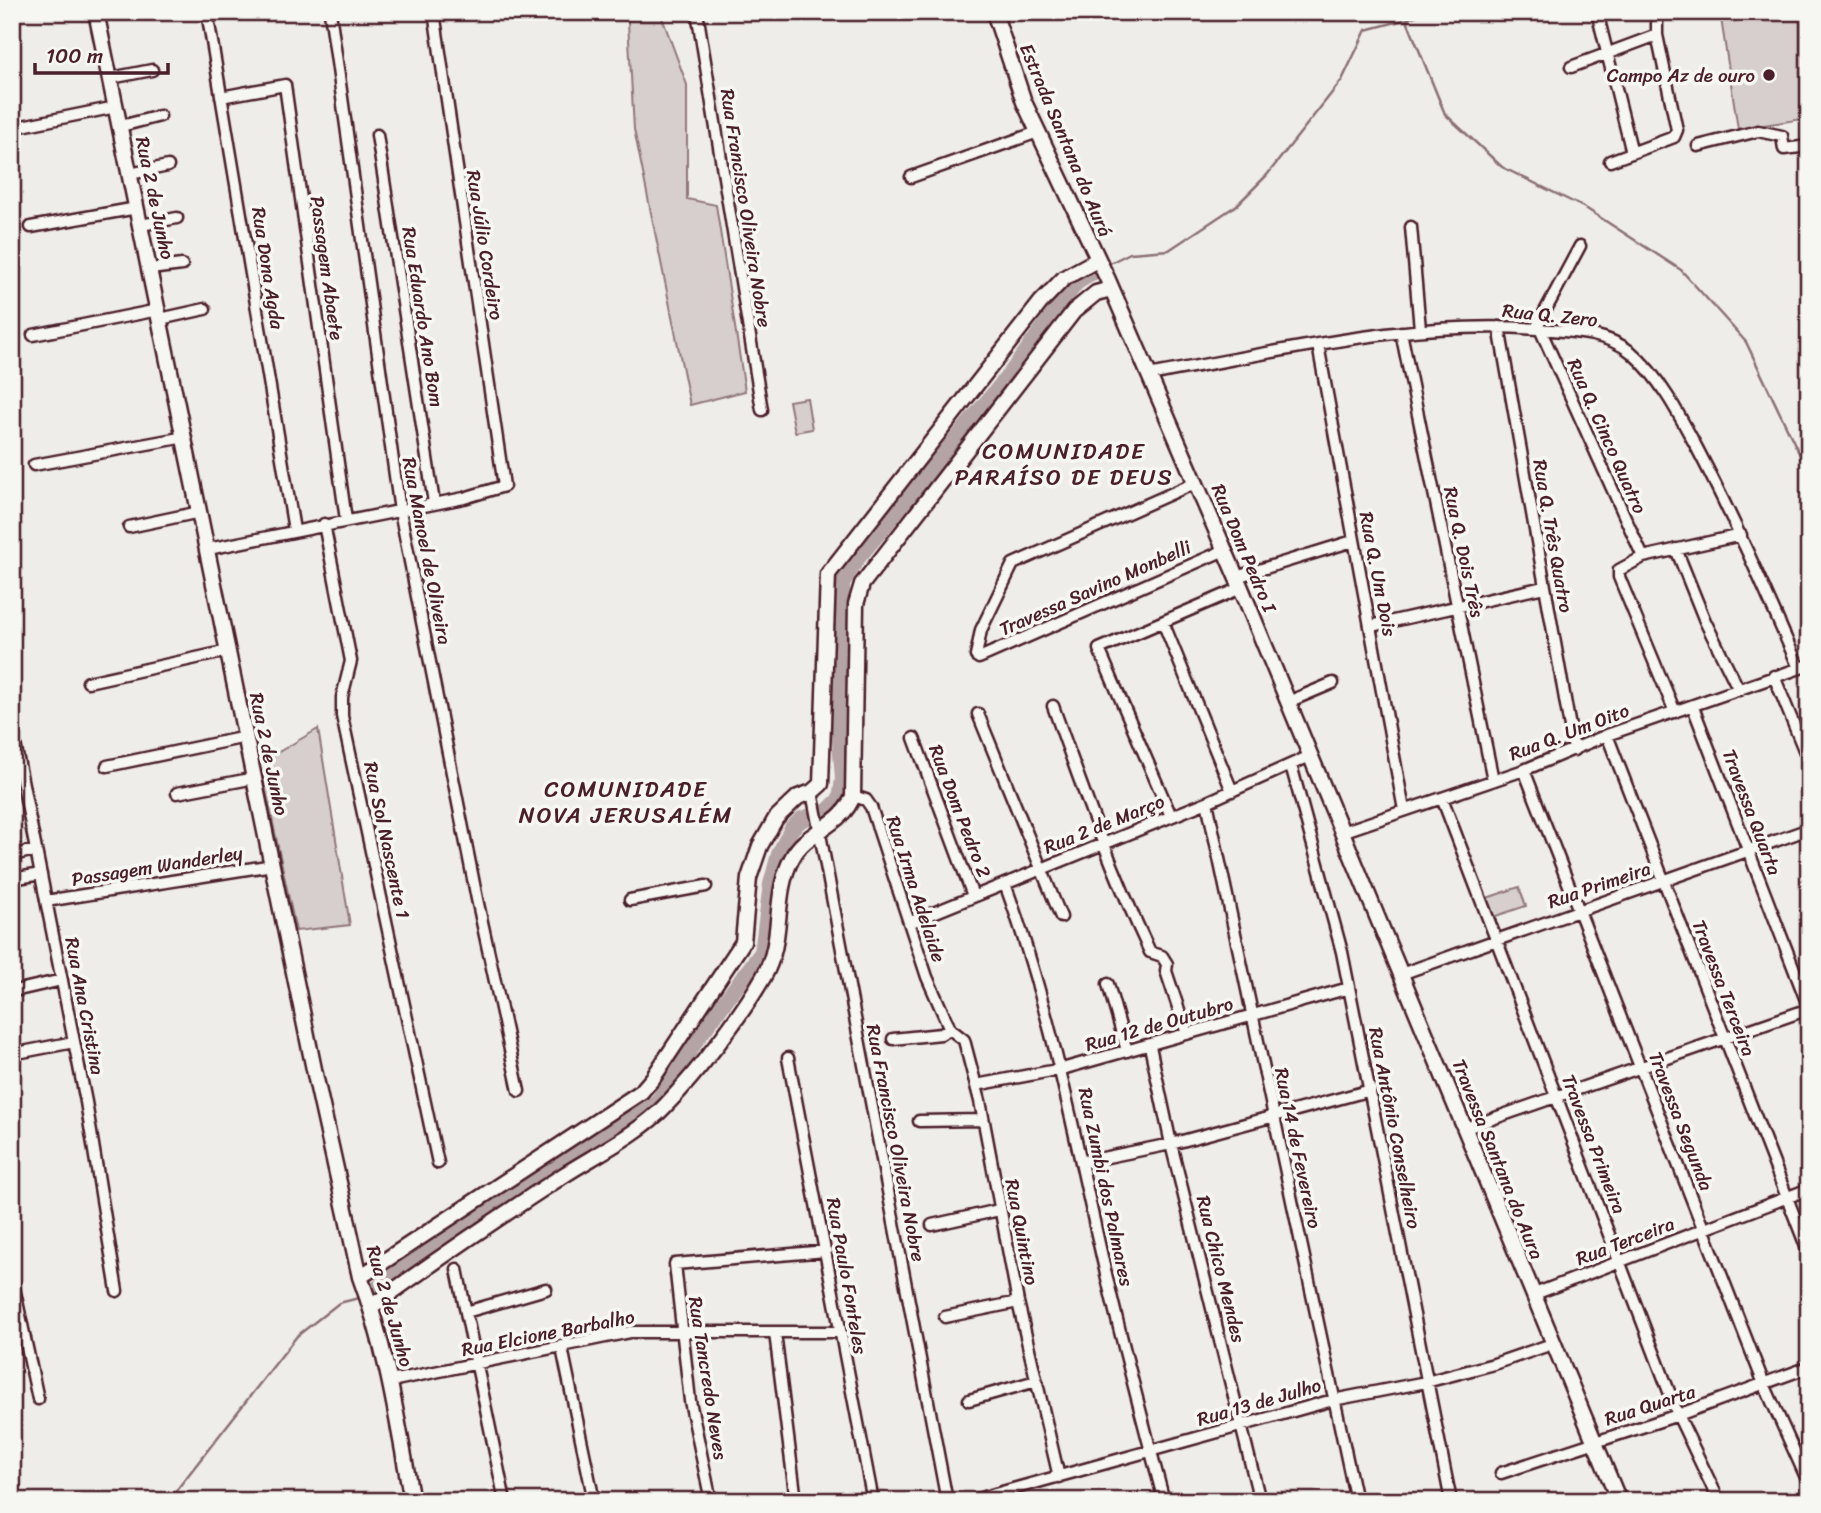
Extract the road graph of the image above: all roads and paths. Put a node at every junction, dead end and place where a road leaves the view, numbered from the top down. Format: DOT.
graph roads {
  1 [pos="96,12"];
  2 [pos="207,12"];
  3 [pos="330,12"];
  4 [pos="433,12"];
  5 [pos="697,12"];
  6 [pos="994,12"];
  7 [pos="1597,12"];
  8 [pos="1657,12"];
  9 [pos="1657,35"];
  10 [pos="1606,54"];
  11 [pos="1571,67"];
  12 [pos="152,70"];
  13 [pos="111,78"];
  14 [pos="221,97"];
  15 [pos="116,107"];
  16 [pos="160,116"];
  17 [pos="121,126"];
  18 [pos="12,128"];
  19 [pos="1038,132"];
  20 [pos="377,135"];
  21 [pos="1698,146"];
  22 [pos="1809,146"];
  23 [pos="1632,153"];
  24 [pos="1610,162"];
  25 [pos="168,166"];
  26 [pos="130,174"];
  27 [pos="911,177"];
  28 [pos="137,208"];
  29 [pos="177,218"];
  30 [pos="141,225"];
  31 [pos="31,227"];
  32 [pos="1411,227"];
  33 [pos="1580,246"];
  34 [pos="1097,261"];
  35 [pos="182,265"];
  36 [pos="150,269"];
  37 [pos="1110,285"];
  38 [pos="205,309"];
  39 [pos="159,314"];
  40 [pos="1499,327"];
  41 [pos="1538,328"];
  42 [pos="1420,329"];
  43 [pos="1401,332"];
  44 [pos="33,335"];
  45 [pos="1318,345"];
  46 [pos="1148,375"];
  47 [pos="762,410"];
  48 [pos="185,437"];
  49 [pos="34,465"];
  50 [pos="1195,483"];
  51 [pos="434,503"];
  52 [pos="400,511"];
  53 [pos="200,512"];
  54 [pos="346,520"];
  55 [pos="324,524"];
  56 [pos="129,527"];
  57 [pos="294,530"];
  58 [pos="1741,535"];
  59 [pos="1353,541"];
  60 [pos="1676,549"];
  61 [pos="208,550"];
  62 [pos="1225,550"];
  63 [pos="1643,557"];
  64 [pos="1239,582"];
  65 [pos="1544,587"];
  66 [pos="1457,605"];
  67 [pos="1163,622"];
  68 [pos="1371,626"];
  69 [pos="228,651"];
  70 [pos="1804,666"];
  71 [pos="1774,676"];
  72 [pos="88,682"];
  73 [pos="1333,683"];
  74 [pos="1738,690"];
  75 [pos="1288,702"];
  76 [pos="1054,706"];
  77 [pos="1693,707"];
  78 [pos="1675,712"];
  79 [pos="978,714"];
  80 [pos="12,729"];
  81 [pos="1607,735"];
  82 [pos="246,737"];
  83 [pos="914,738"];
  84 [pos="1574,750"];
  85 [pos="1310,756"];
  86 [pos="1809,762"];
  87 [pos="1291,765"];
  88 [pos="107,766"];
  89 [pos="1524,770"];
  90 [pos="255,778"];
  91 [pos="1493,779"];
  92 [pos="1232,791"];
  93 [pos="812,792"];
  94 [pos="177,793"];
  95 [pos="853,796"];
  96 [pos="1442,798"];
  97 [pos="1207,802"];
  98 [pos="1404,810"];
  99 [pos="1171,816"];
  100 [pos="818,827"];
  101 [pos="1809,829"];
  102 [pos="1342,832"];
  103 [pos="1101,842"];
  104 [pos="36,850"];
  105 [pos="1748,851"];
  106 [pos="12,855"];
  107 [pos="273,865"];
  108 [pos="1039,869"];
  109 [pos="41,874"];
  110 [pos="12,879"];
  111 [pos="1664,881"];
  112 [pos="1005,884"];
  113 [pos="706,886"];
  114 [pos="973,896"];
  115 [pos="630,900"];
  116 [pos="46,901"];
  117 [pos="1580,910"];
  118 [pos="1061,917"];
  119 [pos="911,922"];
  120 [pos="1496,939"];
  121 [pos="1401,974"];
  122 [pos="62,980"];
  123 [pos="1108,984"];
  124 [pos="1349,988"];
  125 [pos="14,991"];
  126 [pos="939,1000"];
  127 [pos="1809,1008"];
  128 [pos="1252,1016"];
  129 [pos="950,1029"];
  130 [pos="1187,1034"];
  131 [pos="893,1038"];
  132 [pos="1724,1039"];
  133 [pos="74,1042"];
  134 [pos="1150,1046"];
  135 [pos="1127,1051"];
  136 [pos="12,1054"];
  137 [pos="788,1058"];
  138 [pos="1642,1067"];
  139 [pos="1062,1069"];
  140 [pos="976,1085"];
  141 [pos="1371,1090"];
  142 [pos="519,1091"];
  143 [pos="1556,1098"];
  144 [pos="1275,1116"];
  145 [pos="983,1120"];
  146 [pos="919,1121"];
  147 [pos="1465,1128"];
  148 [pos="1171,1144"];
  149 [pos="1083,1162"];
  150 [pos="438,1163"];
  151 [pos="1809,1189"];
  152 [pos="1786,1198"];
  153 [pos="999,1210"];
  154 [pos="932,1224"];
  155 [pos="1703,1230"];
  156 [pos="826,1251"];
  157 [pos="1809,1254"];
  158 [pos="1620,1261"];
  159 [pos="457,1269"];
  160 [pos="360,1277"];
  161 [pos="12,1278"];
  162 [pos="546,1289"];
  163 [pos="117,1291"];
  164 [pos="1532,1294"];
  165 [pos="1018,1302"];
  166 [pos="372,1306"];
  167 [pos="466,1312"];
  168 [pos="945,1317"];
  169 [pos="682,1331"];
  170 [pos="839,1332"];
  171 [pos="775,1333"];
  172 [pos="1552,1344"];
  173 [pos="562,1348"];
  174 [pos="477,1365"];
  175 [pos="1809,1367"];
  176 [pos="391,1381"];
  177 [pos="1036,1381"];
  178 [pos="1426,1382"];
  179 [pos="1764,1384"];
  180 [pos="38,1399"];
  181 [pos="969,1400"];
  182 [pos="1333,1400"];
  183 [pos="1678,1415"];
  184 [pos="1242,1425"];
  185 [pos="1593,1443"];
  186 [pos="1151,1451"];
  187 [pos="1501,1473"];
  188 [pos="1059,1477"];
  189 [pos="1809,1484"];
  190 [pos="977,1499"];
  191 [pos="412,1501"];
  192 [pos="505,1501"];
  193 [pos="594,1501"];
  194 [pos="711,1501"];
  195 [pos="796,1501"];
  196 [pos="873,1501"];
  197 [pos="947,1501"];
  198 [pos="1164,1501"];
  199 [pos="1260,1501"];
  200 [pos="1356,1501"];
  201 [pos="1451,1501"];
  202 [pos="1619,1501"];
  203 [pos="1719,1501"];
  1 -- 13 [label="street, Rua 2 de Junho"];
  2 -- 14 [label="street, Rua Dona Agda"];
  3 -- 52 [label="street, Rua Manoel de Oliveira"];
  4 -- 51 [label="street, Rua Júlio Cordeiro"];
  5 -- 47 [label="street, Rua Francisco Oliveira Nobre"];
  6 -- 19 [label="street, Estrada Santana do Aurá"];
  7 -- 10 [label="street"];
  8 -- 9 [label="street"];
  9 -- 10 [label="street"];
  9 -- 23 [label="street"];
  10 -- 11 [label="street"];
  10 -- 23 [label="street"];
  12 -- 13 [label="street"];
  13 -- 15 [label="street, Rua 2 de Junho"];
  14 -- 54 [label="street, Passagem Abaete"];
  14 -- 57 [label="street, Rua Dona Agda"];
  15 -- 17 [label="street, Rua 2 de Junho"];
  15 -- 18 [label="street"];
  16 -- 17 [label="street"];
  17 -- 26 [label="street, Rua 2 de Junho"];
  19 -- 27 [label="street"];
  19 -- 34 [label="street, Estrada Santana do Aurá"];
  20 -- 51 [label="street, Rua Eduardo Ano Bom"];
  21 -- 22 [label="street"];
  23 -- 24 [label="street"];
  25 -- 26 [label="street"];
  26 -- 28 [label="street, Rua 2 de Junho"];
  28 -- 30 [label="street, Rua 2 de Junho"];
  28 -- 31 [label="street"];
  29 -- 30 [label="street"];
  30 -- 36 [label="street, Rua 2 de Junho"];
  32 -- 42 [label="street"];
  33 -- 41 [label="street"];
  34 -- 37 [label="street, Estrada Santana do Aurá"];
  34 -- 160 [label="street"];
  35 -- 36 [label="street"];
  36 -- 39 [label="street, Rua 2 de Junho"];
  37 -- 46 [label="street, Rua Dom Pedro I"];
  37 -- 95 [label="street"];
  38 -- 39 [label="street"];
  39 -- 44 [label="street"];
  39 -- 48 [label="street, Rua 2 de Junho"];
  40 -- 41 [label="street, Rua Q. Zero"];
  40 -- 42 [label="street, Rua Q. Zero"];
  40 -- 65 [label="street, Rua Q. Três Quatro"];
  41 -- 58 [label="street, Rua Q. Zero"];
  41 -- 63 [label="street, Rua Q. Cinco Quatro"];
  42 -- 43 [label="street, Rua Q. Zero"];
  43 -- 45 [label="street, Rua Q. Zero"];
  43 -- 66 [label="street, Rua Q. Dois Três"];
  45 -- 46 [label="street, Rua Q. Zero"];
  45 -- 59 [label="street, Rua Q. Um Dois"];
  46 -- 50 [label="street, Rua Dom Pedro I"];
  48 -- 49 [label="street"];
  48 -- 53 [label="street, Rua 2 de Junho"];
  50 -- 62 [label="street, Rua Dom Pedro I"];
  50 -- 62 [label="street, Travessa Savino Monbelli"];
  51 -- 52 [label="street"];
  52 -- 54 [label="street"];
  52 -- 142 [label="street, Rua Manoel de Oliveira"];
  53 -- 56 [label="street"];
  53 -- 61 [label="street, Rua 2 de Junho"];
  54 -- 55 [label="street"];
  55 -- 57 [label="street"];
  55 -- 150 [label="street, Rua Sol Nascente 1"];
  57 -- 61 [label="street"];
  58 -- 60 [label="street"];
  58 -- 70 [label="street, Rua Q. Zero"];
  59 -- 64 [label="street"];
  59 -- 68 [label="street, Rua Q. Um Dois"];
  60 -- 63 [label="street"];
  60 -- 74 [label="street"];
  61 -- 69 [label="street, Rua 2 de Junho"];
  62 -- 64 [label="street, Rua Dom Pedro I"];
  63 -- 78 [label="street"];
  64 -- 67 [label="street"];
  64 -- 75 [label="street, Rua Dom Pedro I"];
  65 -- 66 [label="street"];
  65 -- 84 [label="street, Rua Q. Três Quatro"];
  66 -- 68 [label="street"];
  66 -- 91 [label="street, Rua Q. Dois Três"];
  67 -- 92 [label="street"];
  67 -- 99 [label="street"];
  68 -- 98 [label="street, Rua Q. Um Dois"];
  69 -- 72 [label="street"];
  69 -- 82 [label="street, Rua 2 de Junho"];
  70 -- 71 [label="street, Rua Q. Um Oito"];
  71 -- 74 [label="street, Rua Q. Um Oito"];
  71 -- 86 [label="street"];
  73 -- 75 [label="street"];
  74 -- 77 [label="street, Rua Q. Um Oito"];
  75 -- 85 [label="street, Rua Dom Pedro I"];
  76 -- 103 [label="street"];
  77 -- 78 [label="street, Rua Q. Um Oito"];
  77 -- 105 [label="street, Travessa Quarta"];
  78 -- 81 [label="street, Rua Q. Um Oito"];
  79 -- 108 [label="street"];
  80 -- 104 [label="street, Rua Ana Cristina"];
  81 -- 84 [label="street, Rua Q. Um Oito"];
  81 -- 111 [label="street, Travessa Terceira"];
  82 -- 88 [label="street"];
  82 -- 90 [label="street, Rua 2 de Junho"];
  83 -- 114 [label="street, Rua Dom Pedro 2"];
  84 -- 89 [label="street, Rua Q. Um Oito"];
  85 -- 87 [label="street, Rua 2 de Março"];
  85 -- 102 [label="street, Rua Dom Pedro I"];
  87 -- 92 [label="street, Rua 2 de Março"];
  87 -- 124 [label="street, Rua Antônio Conselheiro"];
  89 -- 91 [label="street, Rua Q. Um Oito"];
  89 -- 117 [label="street, Travessa Segunda"];
  90 -- 94 [label="street"];
  90 -- 107 [label="street, Rua 2 de Junho"];
  91 -- 96 [label="street, Rua Q. Um Oito"];
  92 -- 97 [label="street, Rua 2 de Março"];
  93 -- 100 [label="street, Rua Francisco Oliveira Nobre"];
  95 -- 100 [label="street"];
  95 -- 119 [label="street, Rua Irma Adelaide"];
  96 -- 98 [label="street, Rua Q. Um Oito"];
  96 -- 120 [label="street, Travessa Primeira"];
  97 -- 99 [label="street, Rua 2 de Março"];
  97 -- 128 [label="street, Rua 14 de Fevereiro"];
  98 -- 102 [label="street, Rua Q. Um Oito"];
  99 -- 103 [label="street, Rua 2 de Março"];
  100 -- 166 [label="street"];
  100 -- 197 [label="street, Rua Francisco Oliveira Nobre"];
  101 -- 105 [label="street, Rua Primeira"];
  102 -- 121 [label="street, Travessa Santana do Aura"];
  103 -- 108 [label="street, Rua 2 de Março"];
  103 -- 130 [label="street"];
  104 -- 106 [label="street"];
  104 -- 109 [label="street, Rua Ana Cristina"];
  105 -- 111 [label="street, Rua Primeira"];
  105 -- 127 [label="street, Travessa Quarta"];
  107 -- 116 [label="street, Passagem Wanderley"];
  107 -- 160 [label="street, Rua 2 de Junho"];
  108 -- 112 [label="street, Rua 2 de Março"];
  108 -- 118 [label="street"];
  109 -- 110 [label="street"];
  109 -- 116 [label="street, Rua Ana Cristina"];
  111 -- 117 [label="street, Rua Primeira"];
  111 -- 132 [label="street, Travessa Terceira"];
  112 -- 114 [label="street, Rua 2 de Março"];
  112 -- 139 [label="street, Rua Zumbi dos Palmares"];
  113 -- 115 [label="street"];
  114 -- 119 [label="street, Rua 2 de Março"];
  116 -- 122 [label="street, Rua Ana Cristina"];
  117 -- 120 [label="street, Rua Primeira"];
  117 -- 138 [label="street, Travessa Segunda"];
  119 -- 126 [label="street, Rua Irma Adelaide"];
  120 -- 121 [label="street, Rua Primeira"];
  120 -- 143 [label="street, Travessa Primeira"];
  121 -- 147 [label="street, Travessa Santana do Aura"];
  122 -- 125 [label="street"];
  122 -- 133 [label="street, Rua Ana Cristina"];
  123 -- 135 [label="street"];
  124 -- 128 [label="street, Rua 12 de Outubro"];
  124 -- 141 [label="street, Rua Antônio Conselheiro"];
  126 -- 129 [label="street, Rua Quintino"];
  127 -- 132 [label="street"];
  128 -- 130 [label="street, Rua 12 de Outubro"];
  128 -- 144 [label="street, Rua 14 de Fevereiro"];
  129 -- 131 [label="street"];
  129 -- 140 [label="street, Rua Quintino"];
  130 -- 134 [label="street, Rua 12 de Outubro"];
  132 -- 138 [label="street"];
  132 -- 152 [label="street, Travessa Terceira"];
  133 -- 136 [label="street"];
  133 -- 163 [label="street, Rua Ana Cristina"];
  134 -- 135 [label="street, Rua 12 de Outubro"];
  134 -- 148 [label="street, Rua Chico Mendes"];
  135 -- 139 [label="street, Rua 12 de Outubro"];
  137 -- 156 [label="street, Rua Paulo Fonteles"];
  138 -- 143 [label="street"];
  138 -- 155 [label="street, Travessa Segunda"];
  139 -- 140 [label="street, Rua 12 de Outubro"];
  139 -- 149 [label="street, Rua Zumbi dos Palmares"];
  140 -- 145 [label="street, Rua Quintino"];
  141 -- 144 [label="street"];
  141 -- 178 [label="street, Rua Antônio Conselheiro"];
  143 -- 147 [label="street"];
  143 -- 158 [label="street, Travessa Primeira"];
  144 -- 148 [label="street"];
  144 -- 182 [label="street, Rua 14 de Fevereiro"];
  145 -- 146 [label="street"];
  145 -- 153 [label="street, Rua Quintino"];
  147 -- 164 [label="street, Travessa Santana do Aura"];
  148 -- 149 [label="street"];
  148 -- 184 [label="street, Rua Chico Mendes"];
  149 -- 186 [label="street, Rua Zumbi dos Palmares"];
  151 -- 152 [label="street, Rua Terceira"];
  152 -- 155 [label="street, Rua Terceira"];
  152 -- 157 [label="street, Travessa Terceira"];
  153 -- 154 [label="street"];
  153 -- 165 [label="street, Rua Quintino"];
  155 -- 158 [label="street, Rua Terceira"];
  155 -- 179 [label="street, Travessa Segunda"];
  156 -- 169 [label="street, Rua Tancredo Neves"];
  156 -- 170 [label="street, Rua Paulo Fonteles"];
  158 -- 164 [label="street, Rua Terceira"];
  158 -- 183 [label="street, Travessa Primeira"];
  159 -- 167 [label="street"];
  160 -- 166 [label="street, Rua 2 de Junho"];
  161 -- 180 [label="street"];
  162 -- 167 [label="street"];
  164 -- 172 [label="street, Travessa Santana do Aura"];
  165 -- 168 [label="street"];
  165 -- 177 [label="street, Rua Quintino"];
  166 -- 176 [label="street, Rua 2 de Junho"];
  167 -- 174 [label="street"];
  169 -- 171 [label="street, Rua Elcione Barbalho"];
  169 -- 173 [label="street, Rua Elcione Barbalho"];
  169 -- 194 [label="street, Rua Tancredo Neves"];
  170 -- 171 [label="street, Rua Elcione Barbalho"];
  170 -- 196 [label="street, Rua Paulo Fonteles"];
  171 -- 195 [label="street"];
  172 -- 178 [label="street, Rua 13 de Julho"];
  172 -- 185 [label="street, Travessa Santana do Aura"];
  173 -- 174 [label="street, Rua Elcione Barbalho"];
  173 -- 193 [label="street"];
  174 -- 176 [label="street, Rua Elcione Barbalho"];
  174 -- 192 [label="street"];
  175 -- 179 [label="street, Rua Quarta"];
  176 -- 191 [label="street, Rua 2 de Junho"];
  177 -- 181 [label="street"];
  177 -- 188 [label="street, Rua Quintino"];
  178 -- 182 [label="street, Rua 13 de Julho"];
  178 -- 201 [label="street, Rua Antônio Conselheiro"];
  179 -- 183 [label="street, Rua Quarta"];
  179 -- 189 [label="street, Travessa Segunda"];
  182 -- 184 [label="street, Rua 13 de Julho"];
  182 -- 200 [label="street, Rua 14 de Fevereiro"];
  183 -- 185 [label="street, Rua Quarta"];
  183 -- 203 [label="street, Travessa Primeira"];
  184 -- 186 [label="street, Rua 13 de Julho"];
  184 -- 199 [label="street, Rua Chico Mendes"];
  185 -- 187 [label="street, Rua Quarta"];
  185 -- 202 [label="street, Travessa Santana do Aura"];
  186 -- 188 [label="street, Rua 13 de Julho"];
  186 -- 198 [label="street, Rua Zumbi dos Palmares"];
  188 -- 190 [label="street, Rua 13 de Julho"];
}
